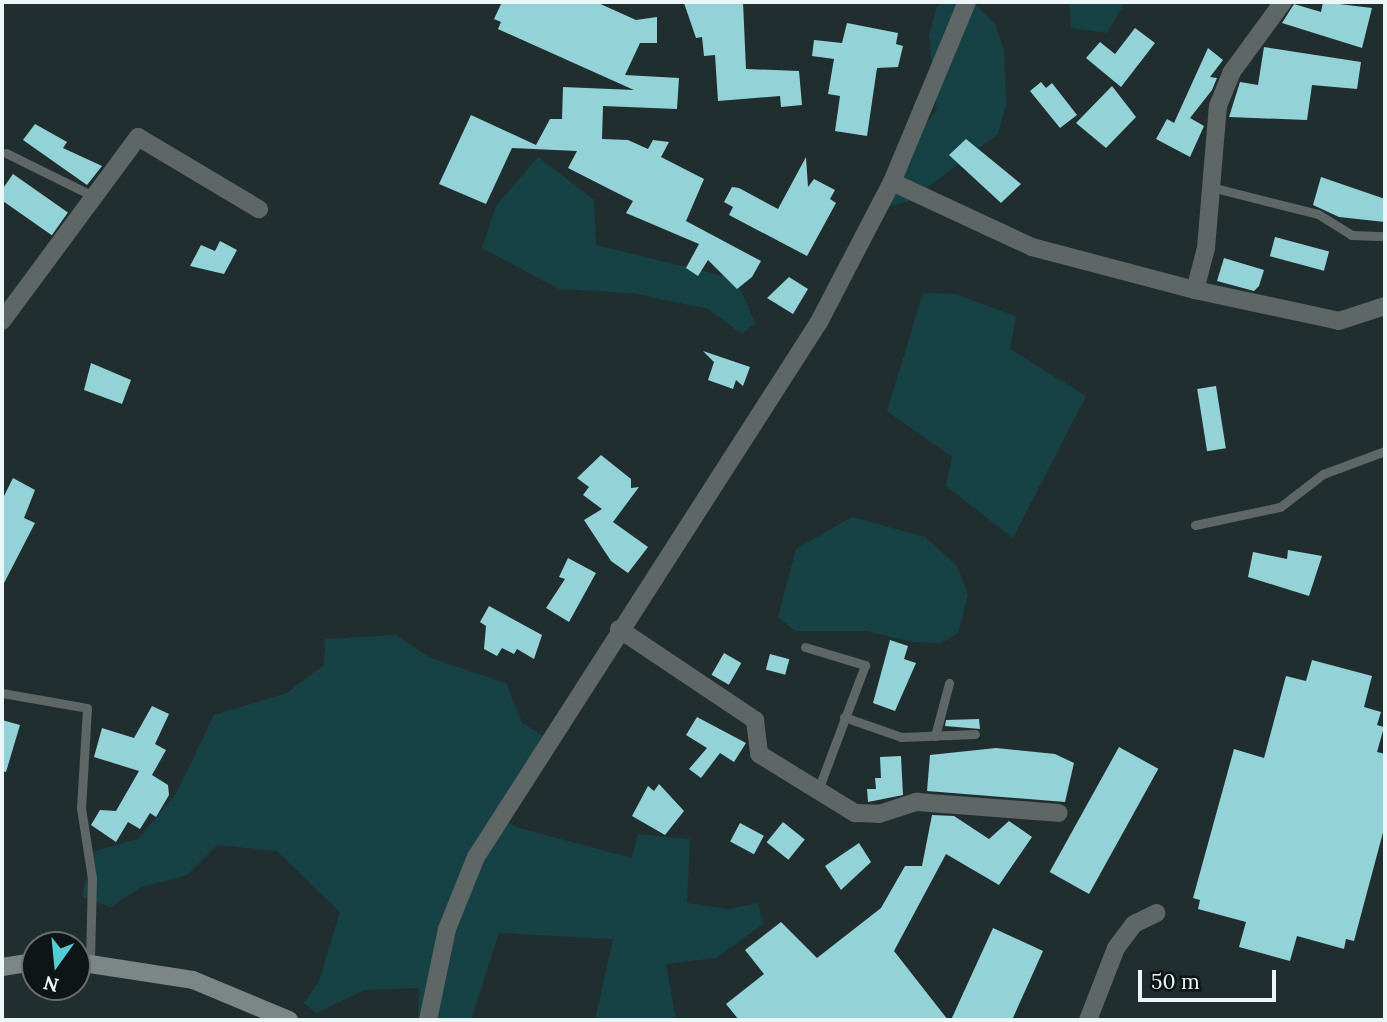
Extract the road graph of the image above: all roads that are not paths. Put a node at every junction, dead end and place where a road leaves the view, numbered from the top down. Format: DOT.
graph roads {
  1 [pos="967,2"];
  2 [pos="1283,2"];
  3 [pos="6,153"];
  4 [pos="892,182"];
  5 [pos="1209,186"];
  6 [pos="95,197"];
  7 [pos="259,209"];
  8 [pos="1385,236"];
  9 [pos="1195,290"];
  10 [pos="1385,306"];
  11 [pos="2,321"];
  12 [pos="1385,451"];
  13 [pos="1195,525"];
  14 [pos="619,629"];
  15 [pos="805,647"];
  16 [pos="949,683"];
  17 [pos="2,693"];
  18 [pos="844,717"];
  19 [pos="975,734"];
  20 [pos="934,736"];
  21 [pos="817,789"];
  22 [pos="1059,813"];
  23 [pos="1157,913"];
  24 [pos="86,931"];
  25 [pos="91,963"];
  26 [pos="21,964"];
  27 [pos="2,967"];
  28 [pos="289,1020"];
  29 [pos="428,1020"];
  30 [pos="1088,1020"];
  1 -- 4 [label="street"];
  2 -- 5 [label="street"];
  3 -- 6 [label="lane"];
  4 -- 9 [label="street"];
  4 -- 14 [label="street"];
  5 -- 8 [label="lane"];
  5 -- 9 [label="street"];
  6 -- 7 [label="street"];
  6 -- 11 [label="street"];
  9 -- 10 [label="street"];
  12 -- 13 [label="lane"];
  14 -- 21 [label="street"];
  14 -- 29 [label="street"];
  15 -- 18 [label="lane"];
  16 -- 20 [label="lane"];
  17 -- 24 [label="lane"];
  18 -- 20 [label="lane"];
  18 -- 21 [label="lane"];
  19 -- 20 [label="lane"];
  21 -- 22 [label="street"];
  23 -- 30 [label="street"];
  25 -- 28 [label="street"];
  26 -- 27 [label="street"];
}
